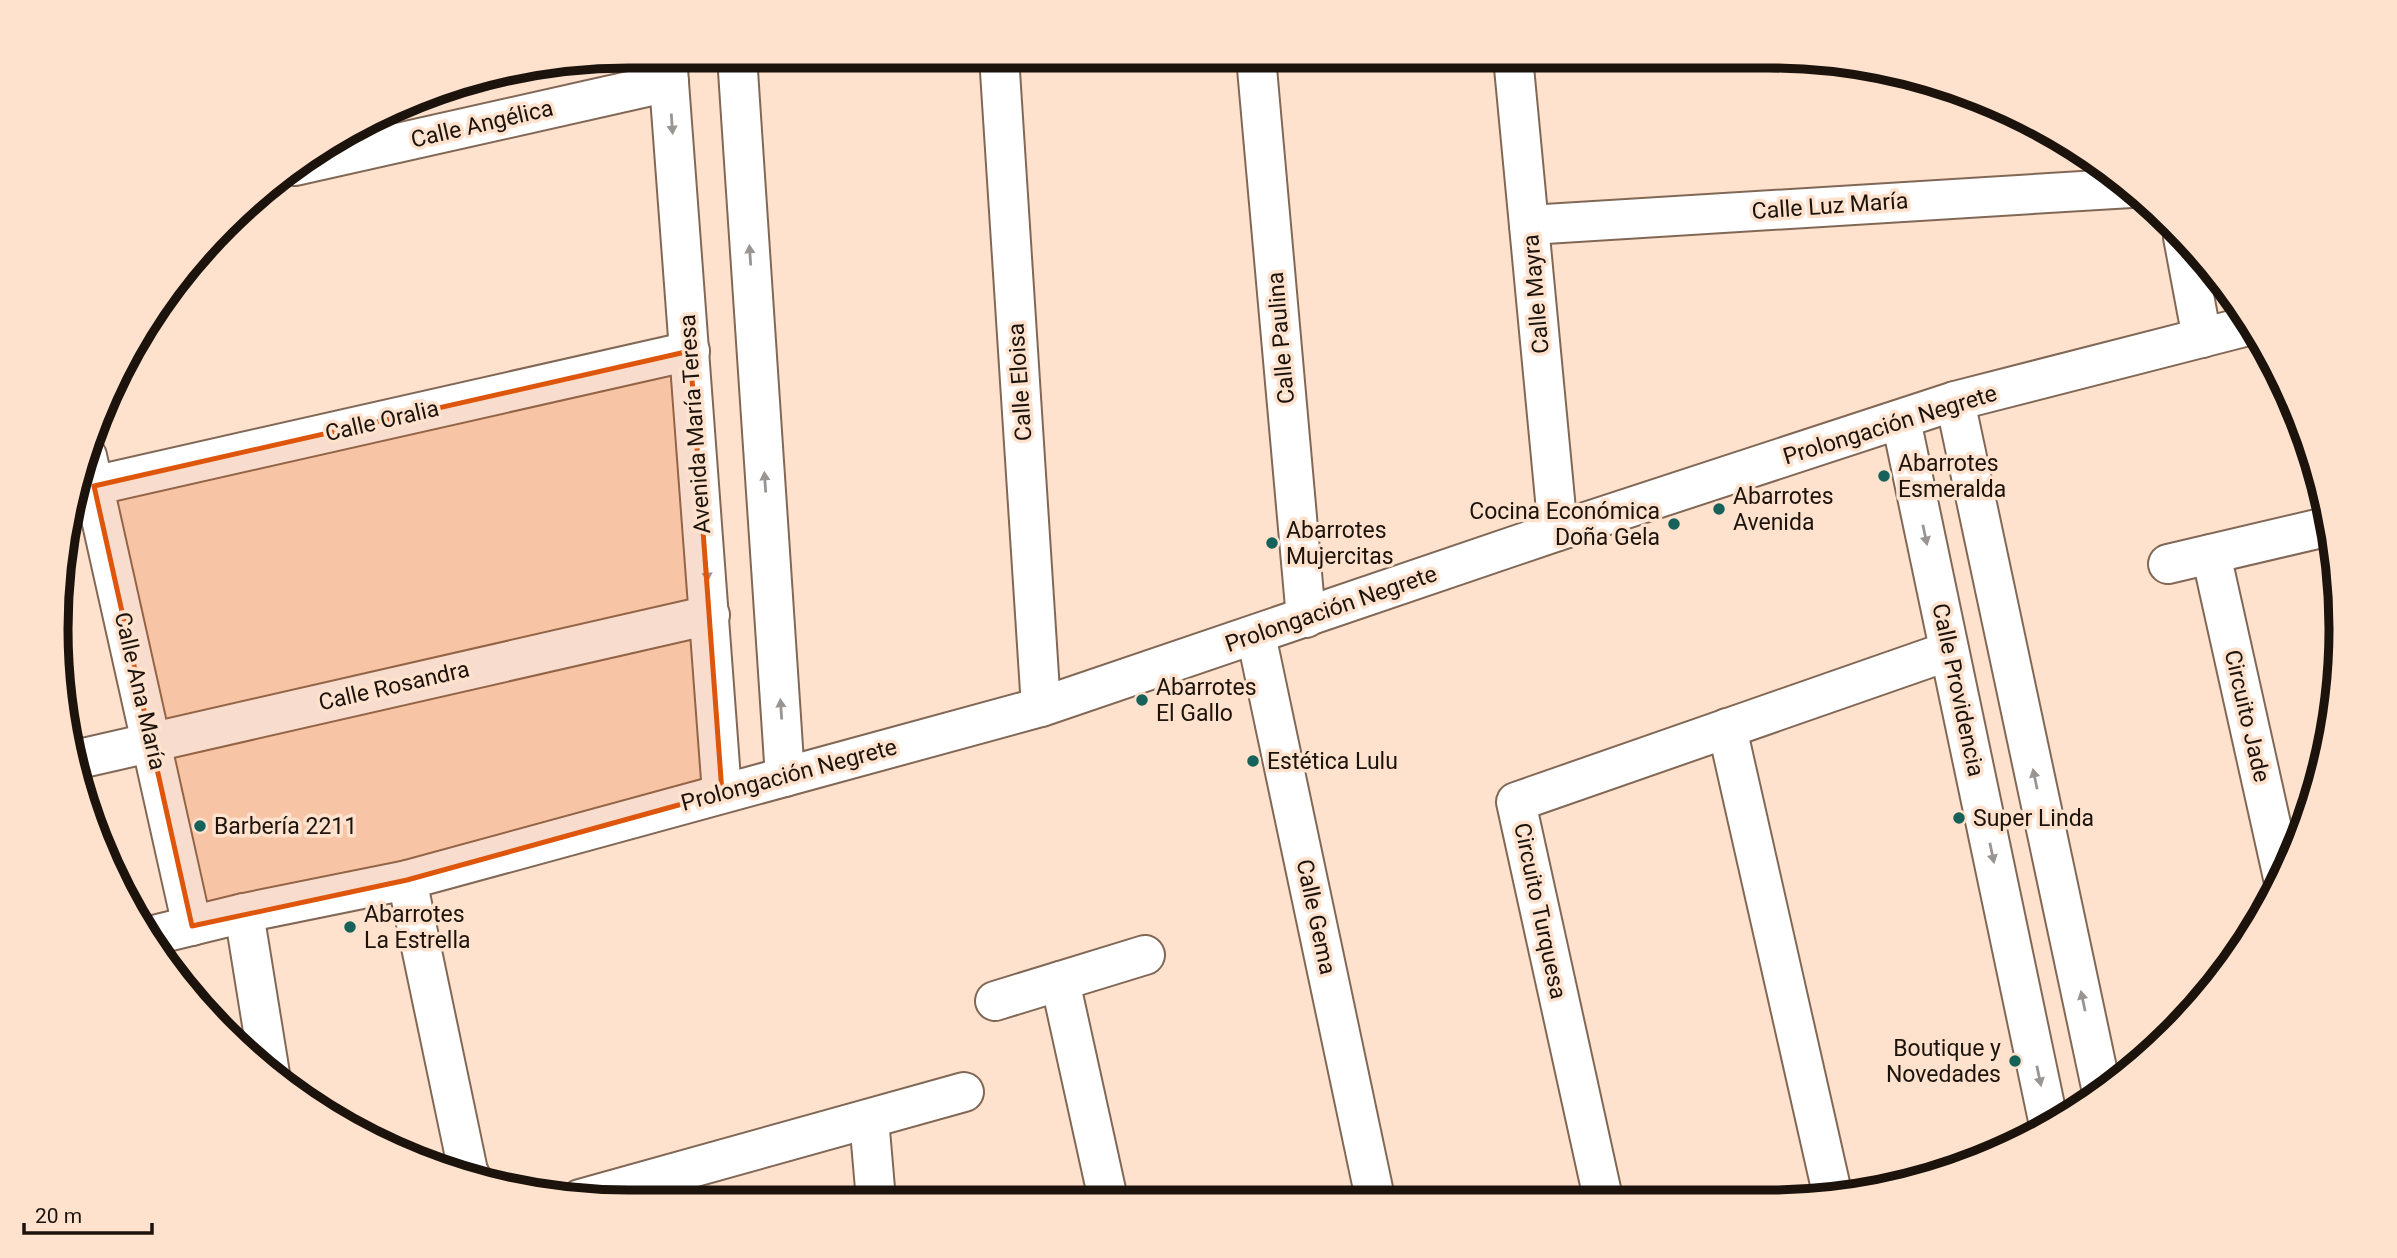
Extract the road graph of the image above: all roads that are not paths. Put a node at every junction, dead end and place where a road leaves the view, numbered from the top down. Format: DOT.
graph roads {
  1 [pos="738,68"];
  2 [pos="1000,68"];
  3 [pos="1257,68"];
  4 [pos="1514,68"];
  5 [pos="668,69"];
  6 [pos="324,158"];
  7 [pos="2115,189"];
  8 [pos="1529,225"];
  9 [pos="2187,255"];
  10 [pos="2241,328"];
  11 [pos="2202,338"];
  12 [pos="690,351"];
  13 [pos="1955,401"];
  14 [pos="1901,420"];
  15 [pos="89,476"];
  16 [pos="87,485"];
  17 [pos="2320,529"];
  18 [pos="1558,531"];
  19 [pos="2211,554"];
  20 [pos="2168,564"];
  21 [pos="710,615"];
  22 [pos="1306,618"];
  23 [pos="1256,635"];
  24 [pos="1949,651"];
  25 [pos="1041,707"];
  26 [pos="1727,728"];
  27 [pos="151,741"];
  28 [pos="83,758"];
  29 [pos="785,777"];
  30 [pos="722,793"];
  31 [pos="2279,860"];
  32 [pos="407,880"];
  33 [pos="244,912"];
  34 [pos="192,926"];
  35 [pos="159,934"];
  36 [pos="1145,955"];
  37 [pos="1060,981"];
  38 [pos="995,1001"];
  39 [pos="267,1058"];
  40 [pos="2100,1081"];
  41 [pos="964,1092"];
  42 [pos="2047,1116"];
  43 [pos="869,1119"];
  44 [pos="467,1166"];
  45 [pos="1831,1186"];
  46 [pos="614,1190"];
  47 [pos="875,1190"];
  48 [pos="1106,1190"];
  49 [pos="1373,1190"];
  50 [pos="1601,1190"];
  29 -- 1 [label="street, one-way"];
  2 -- 25 [label="street, Calle Eloisa"];
  3 -- 22 [label="street, Calle Paulina"];
  4 -- 8 [label="street, Calle Mayra"];
  5 -- 6 [label="street, Calle Angélica"];
  5 -- 12 [label="street, Avenida María Teresa, one-way"];
  7 -- 8 [label="street, Calle Luz María"];
  8 -- 18 [label="street, Calle Mayra"];
  9 -- 11 [label="street"];
  10 -- 11 [label="street, Prolongación Negrete"];
  11 -- 13 [label="street, Prolongación Negrete"];
  12 -- 15 [label="street, Calle Oralia"];
  12 -- 21 [label="street, Avenida María Teresa, one-way"];
  13 -- 14 [label="street, Prolongación Negrete"];
  40 -- 13 [label="street, one-way"];
  14 -- 18 [label="street, Prolongación Negrete"];
  14 -- 24 [label="street, Calle Providencia, one-way"];
  16 -- 27 [label="street, Calle Ana María"];
  17 -- 19 [label="street"];
  18 -- 22 [label="street, Prolongación Negrete"];
  19 -- 20 [label="street"];
  19 -- 31 [label="street, Circuito Jade"];
  21 -- 27 [label="street, Calle Rosandra"];
  21 -- 30 [label="street, Avenida María Teresa"];
  22 -- 23 [label="street, Prolongación Negrete"];
  23 -- 25 [label="street, Prolongación Negrete"];
  23 -- 49 [label="street, Calle Gema"];
  24 -- 26 [label="street, Circuito Turquesa"];
  24 -- 42 [label="street, Calle Providencia, one-way"];
  25 -- 29 [label="street, Prolongación Negrete"];
  26 -- 45 [label="street"];
  26 -- 50 [label="street, Circuito Turquesa"];
  27 -- 28 [label="street, Calle Rosandra"];
  27 -- 34 [label="street, Calle Ana María"];
  29 -- 30 [label="street, Prolongación Negrete"];
  30 -- 32 [label="street, Prolongación Negrete"];
  32 -- 33 [label="street, Prolongación Negrete"];
  32 -- 44 [label="street"];
  33 -- 34 [label="street, Prolongación Negrete"];
  33 -- 39 [label="street"];
  34 -- 35 [label="street, Prolongación Negrete"];
  36 -- 37 [label="street"];
  37 -- 38 [label="street"];
  37 -- 48 [label="street"];
  41 -- 43 [label="street"];
  43 -- 46 [label="street"];
  43 -- 47 [label="street"];
}
